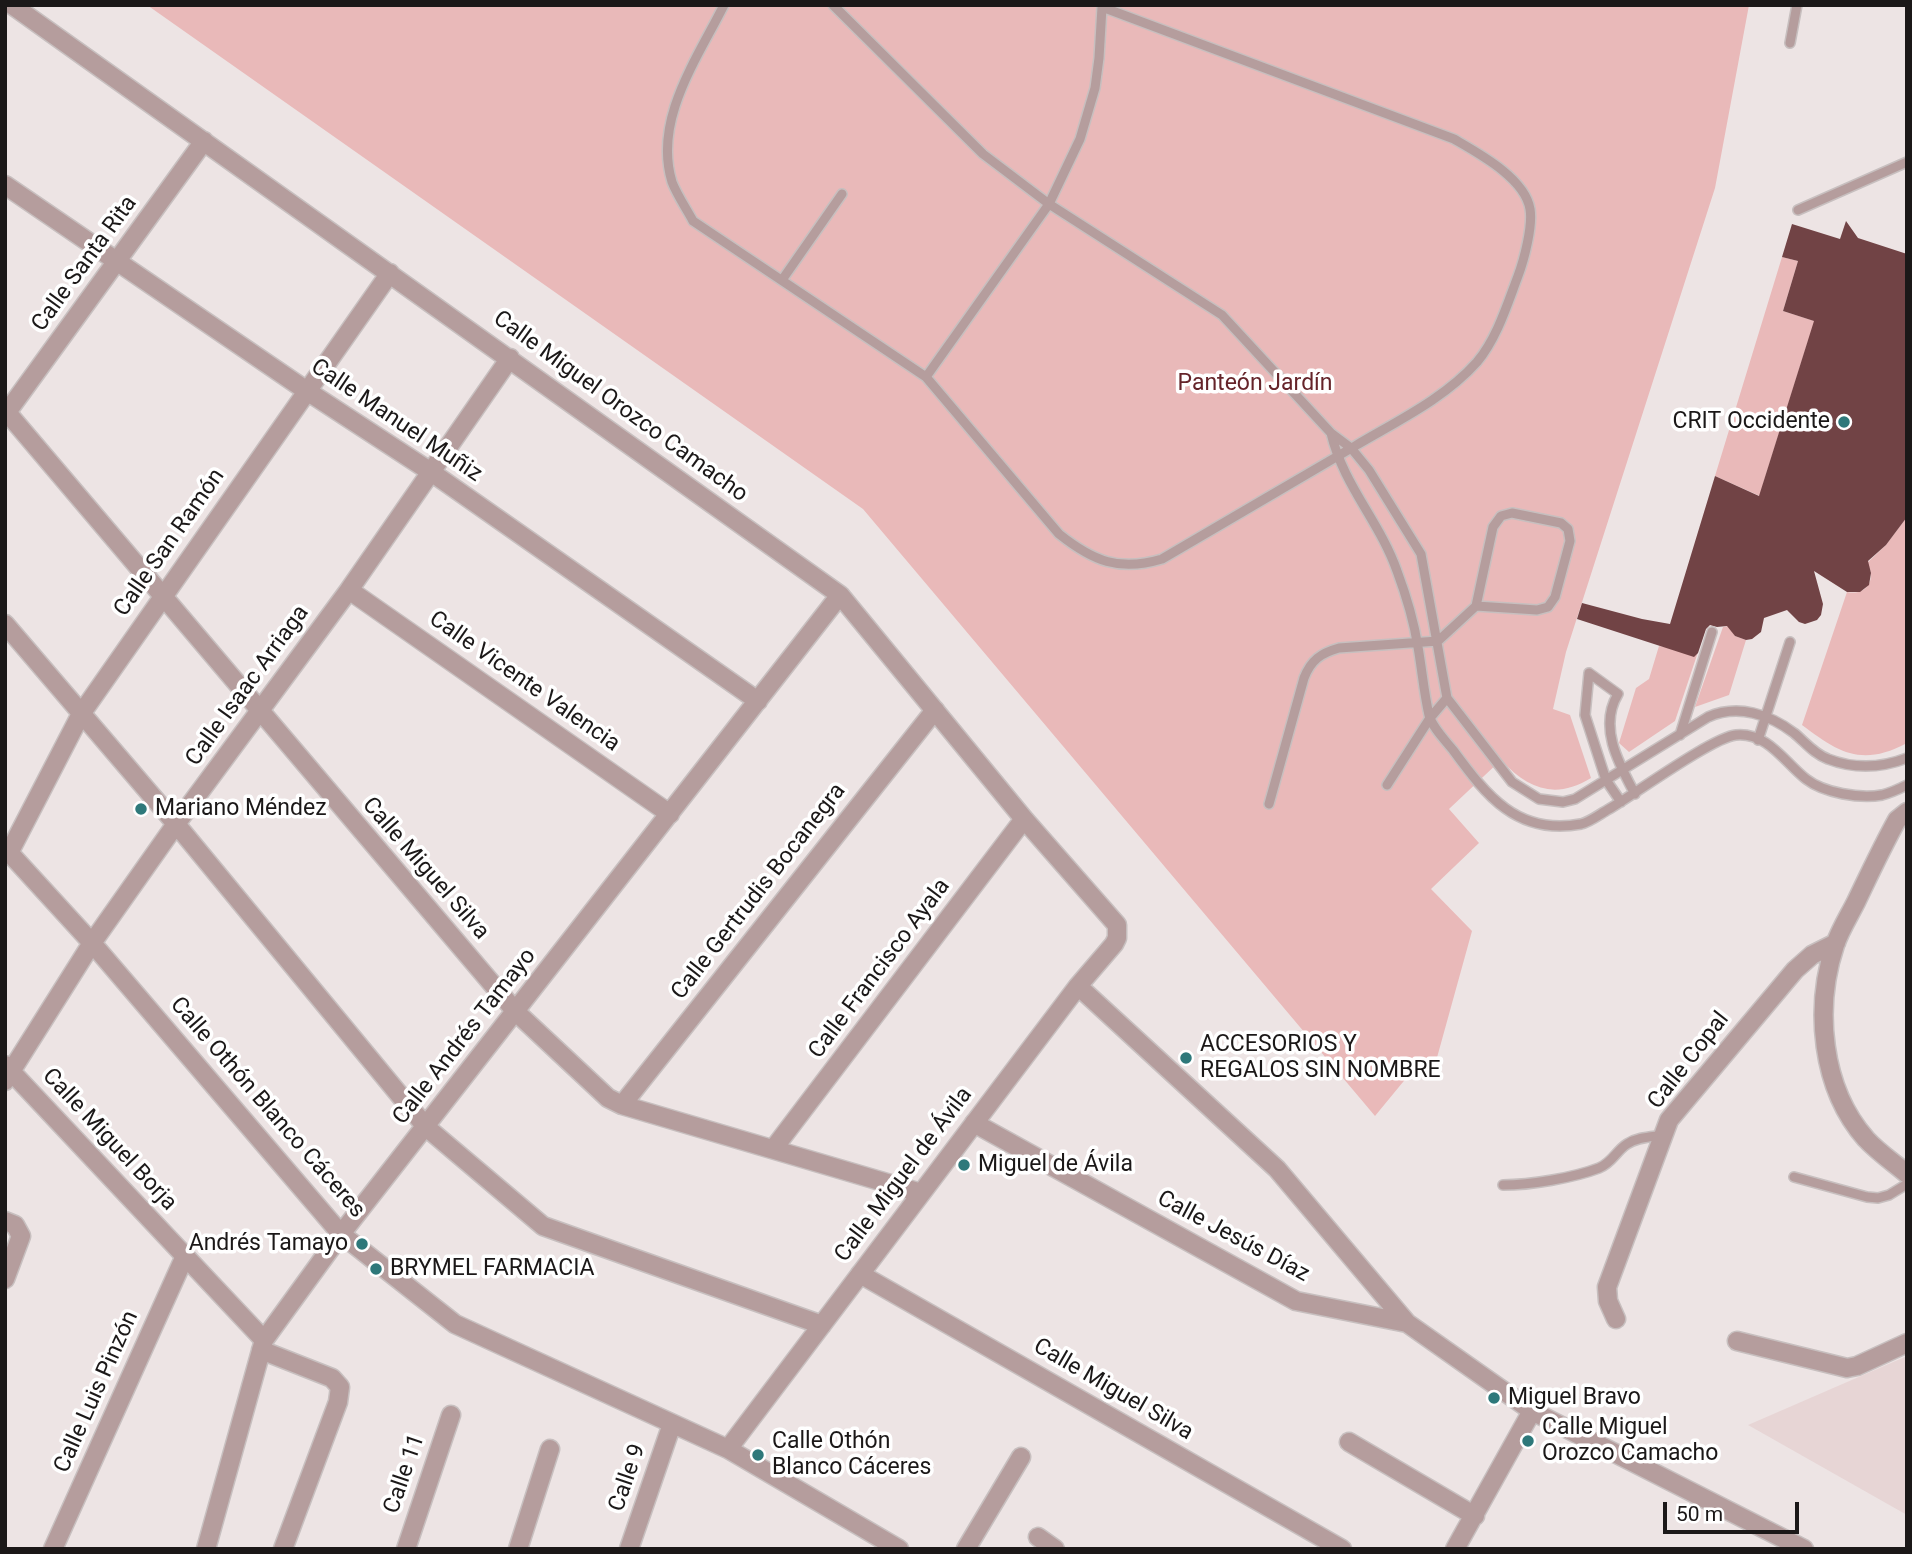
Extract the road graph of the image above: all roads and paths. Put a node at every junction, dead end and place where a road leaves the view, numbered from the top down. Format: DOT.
graph roads {
  1 [pos="12,5"];
  2 [pos="724,5"];
  3 [pos="833,5"];
  4 [pos="1797,5"];
  5 [pos="1101,6"];
  6 [pos="1790,43"];
  7 [pos="204,141"];
  8 [pos="1907,162"];
  9 [pos="5,185"];
  10 [pos="842,194"];
  11 [pos="1049,204"];
  12 [pos="1798,210"];
  13 [pos="117,262"];
  14 [pos="390,273"];
  15 [pos="782,280"];
  16 [pos="510,358"];
  17 [pos="926,377"];
  18 [pos="307,391"];
  19 [pos="6,413"];
  20 [pos="1331,433"];
  21 [pos="1351,448"];
  22 [pos="1336,457"];
  23 [pos="430,472"];
  24 [pos="349,590"];
  25 [pos="840,595"];
  26 [pos="163,596"];
  27 [pos="1476,606"];
  28 [pos="5,624"];
  29 [pos="1712,632"];
  30 [pos="1438,641"];
  31 [pos="1790,642"];
  32 [pos="1418,643"];
  33 [pos="1447,698"];
  34 [pos="758,701"];
  35 [pos="935,710"];
  36 [pos="259,712"];
  37 [pos="81,714"];
  38 [pos="1766,716"];
  39 [pos="1430,718"];
  40 [pos="1679,735"];
  41 [pos="1758,740"];
  42 [pos="1907,758"];
  43 [pos="1622,770"];
  44 [pos="1606,780"];
  45 [pos="1387,785"];
  46 [pos="1907,785"];
  47 [pos="1635,794"];
  48 [pos="1621,802"];
  49 [pos="1269,804"];
  50 [pos="1907,812"];
  51 [pos="670,814"];
  52 [pos="1024,819"];
  53 [pos="176,824"];
  54 [pos="7,850"];
  55 [pos="1118,933"];
  56 [pos="92,943"];
  57 [pos="1836,943"];
  58 [pos="1078,986"];
  59 [pos="516,1012"];
  60 [pos="7,1072"];
  61 [pos="622,1105"];
  62 [pos="974,1123"];
  63 [pos="426,1127"];
  64 [pos="1664,1135"];
  65 [pos="775,1148"];
  66 [pos="1907,1174"];
  67 [pos="1794,1177"];
  68 [pos="1907,1184"];
  69 [pos="1503,1185"];
  70 [pos="921,1193"];
  71 [pos="5,1221"];
  72 [pos="341,1234"];
  73 [pos="185,1256"];
  74 [pos="860,1274"];
  75 [pos="5,1279"];
  76 [pos="1616,1319"];
  77 [pos="1407,1323"];
  78 [pos="822,1325"];
  79 [pos="1737,1342"];
  80 [pos="1907,1343"];
  81 [pos="262,1345"];
  82 [pos="1532,1411"];
  83 [pos="451,1415"];
  84 [pos="672,1424"];
  85 [pos="1349,1442"];
  86 [pos="550,1448"];
  87 [pos="728,1449"];
  88 [pos="1021,1457"];
  89 [pos="1475,1516"];
  90 [pos="1038,1537"];
  91 [pos="53,1549"];
  92 [pos="206,1549"];
  93 [pos="283,1549"];
  94 [pos="406,1549"];
  95 [pos="518,1549"];
  96 [pos="629,1549"];
  97 [pos="899,1549"];
  98 [pos="966,1549"];
  99 [pos="1055,1549"];
  100 [pos="1342,1549"];
  101 [pos="1455,1549"];
  102 [pos="1804,1549"];
  1 -- 7 [label="street, Calle Miguel Orozco Camacho"];
  2 -- 15 [label="lane"];
  3 -- 11 [label="lane"];
  4 -- 6 [label="lane"];
  5 -- 11 [label="lane"];
  5 -- 21 [label="lane"];
  7 -- 13 [label="street, Calle Santa Rita"];
  7 -- 14 [label="street, Calle Miguel Orozco Camacho"];
  8 -- 12 [label="lane"];
  9 -- 13 [label="street, Calle Manuel Muñiz"];
  10 -- 15 [label="lane"];
  11 -- 17 [label="lane"];
  11 -- 20 [label="lane"];
  13 -- 18 [label="street, Calle Manuel Muñiz"];
  13 -- 19 [label="street, Calle Santa Rita"];
  14 -- 16 [label="street, Calle Miguel Orozco Camacho"];
  14 -- 18 [label="street, Calle San Ramón"];
  15 -- 17 [label="lane"];
  16 -- 23 [label="street, Calle Isaac Arriaga"];
  16 -- 25 [label="street, Calle Miguel Orozco Camacho"];
  17 -- 22 [label="lane"];
  18 -- 23 [label="street, Calle Manuel Muñiz"];
  18 -- 26 [label="street, Calle San Ramón"];
  19 -- 26 [label="street, Calle Miguel Silva"];
  20 -- 21 [label="lane"];
  20 -- 22 [label="lane"];
  21 -- 22 [label="lane"];
  21 -- 30 [label="lane"];
  22 -- 32 [label="lane"];
  23 -- 24 [label="street, Calle Isaac Arriaga"];
  23 -- 34 [label="street, Calle Manuel Muñiz"];
  24 -- 36 [label="street, Calle Isaac Arriaga"];
  24 -- 51 [label="street, Calle Vicente Valencia"];
  25 -- 34 [label="street, Calle Andrés Tamayo"];
  25 -- 35 [label="street, Calle Miguel Orozco Camacho"];
  26 -- 36 [label="street, Calle Miguel Silva"];
  26 -- 37 [label="street, Calle San Ramón"];
  27 -- 27 [label="lane"];
  27 -- 30 [label="lane"];
  28 -- 37 [label="street"];
  29 -- 40 [label="lane"];
  30 -- 32 [label="lane"];
  30 -- 33 [label="lane"];
  31 -- 38 [label="lane"];
  32 -- 39 [label="lane"];
  32 -- 49 [label="lane"];
  33 -- 39 [label="lane"];
  33 -- 44 [label="lane"];
  34 -- 51 [label="street, Calle Andrés Tamayo"];
  35 -- 52 [label="street, Calle Miguel Orozco Camacho"];
  35 -- 61 [label="street, Calle Gertrudis Bocanegra"];
  36 -- 53 [label="street, Calle Isaac Arriaga"];
  36 -- 59 [label="street, Calle Miguel Silva"];
  37 -- 53 [label="street"];
  37 -- 54 [label="street, Calle San Ramón"];
  38 -- 40 [label="lane"];
  38 -- 41 [label="lane"];
  38 -- 42 [label="lane"];
  39 -- 45 [label="lane"];
  39 -- 48 [label="lane"];
  40 -- 43 [label="lane"];
  41 -- 46 [label="lane"];
  41 -- 47 [label="lane"];
  43 -- 44 [label="lane"];
  43 -- 44 [label="lane"];
  43 -- 47 [label="lane"];
  44 -- 48 [label="lane"];
  47 -- 48 [label="lane"];
  50 -- 57 [label="street"];
  51 -- 59 [label="street, Calle Andrés Tamayo"];
  52 -- 55 [label="street, Calle Miguel Orozco Camacho"];
  52 -- 65 [label="street, Calle Francisco Ayala"];
  53 -- 56 [label="street, Calle Isaac Arriaga"];
  53 -- 63 [label="street"];
  54 -- 56 [label="street, Calle Othón Blanco Cáceres"];
  55 -- 58 [label="street, Calle Miguel de Ávila"];
  56 -- 60 [label="street, Calle Isaac Arriaga"];
  56 -- 72 [label="street, Calle Othón Blanco Cáceres"];
  57 -- 64 [label="street, Calle Copal"];
  57 -- 66 [label="street"];
  58 -- 62 [label="street, Calle Miguel de Ávila"];
  58 -- 77 [label="street"];
  59 -- 61 [label="street, Calle Miguel Silva"];
  59 -- 63 [label="street, Calle Andrés Tamayo"];
  60 -- 73 [label="street, Calle Miguel Borja"];
  61 -- 65 [label="street, Calle Miguel Silva"];
  62 -- 70 [label="street, Calle Miguel de Ávila"];
  62 -- 77 [label="street, Calle Jesús Díaz"];
  63 -- 72 [label="street, Calle Andrés Tamayo"];
  63 -- 78 [label="street"];
  64 -- 69 [label="lane"];
  64 -- 76 [label="street, Calle Copal"];
  65 -- 70 [label="street, Calle Miguel Silva"];
  67 -- 68 [label="lane"];
  70 -- 74 [label="street, Calle Miguel de Ávila"];
  71 -- 75 [label="street"];
  72 -- 81 [label="street, Calle Andrés Tamayo"];
  72 -- 84 [label="street, Calle Othón Blanco Cáceres"];
  73 -- 81 [label="street, Calle Miguel Borja"];
  73 -- 91 [label="street, Calle Luis Pinzón"];
  74 -- 78 [label="street, Calle Miguel de Ávila"];
  74 -- 100 [label="street, Calle Miguel Silva"];
  77 -- 82 [label="street"];
  78 -- 87 [label="street, Calle Miguel de Ávila"];
  79 -- 80 [label="street"];
  81 -- 92 [label="street, Calle Andrés Tamayo"];
  81 -- 93 [label="street"];
  82 -- 89 [label="street"];
  82 -- 102 [label="street"];
  83 -- 94 [label="street, Calle 11"];
  84 -- 87 [label="street, Calle Othón Blanco Cáceres"];
  84 -- 96 [label="street, Calle 9"];
  85 -- 89 [label="street"];
  86 -- 95 [label="street"];
  87 -- 97 [label="street, Calle Othón Blanco Cáceres"];
  88 -- 98 [label="street"];
  89 -- 101 [label="street"];
  90 -- 99 [label="street"];
}
